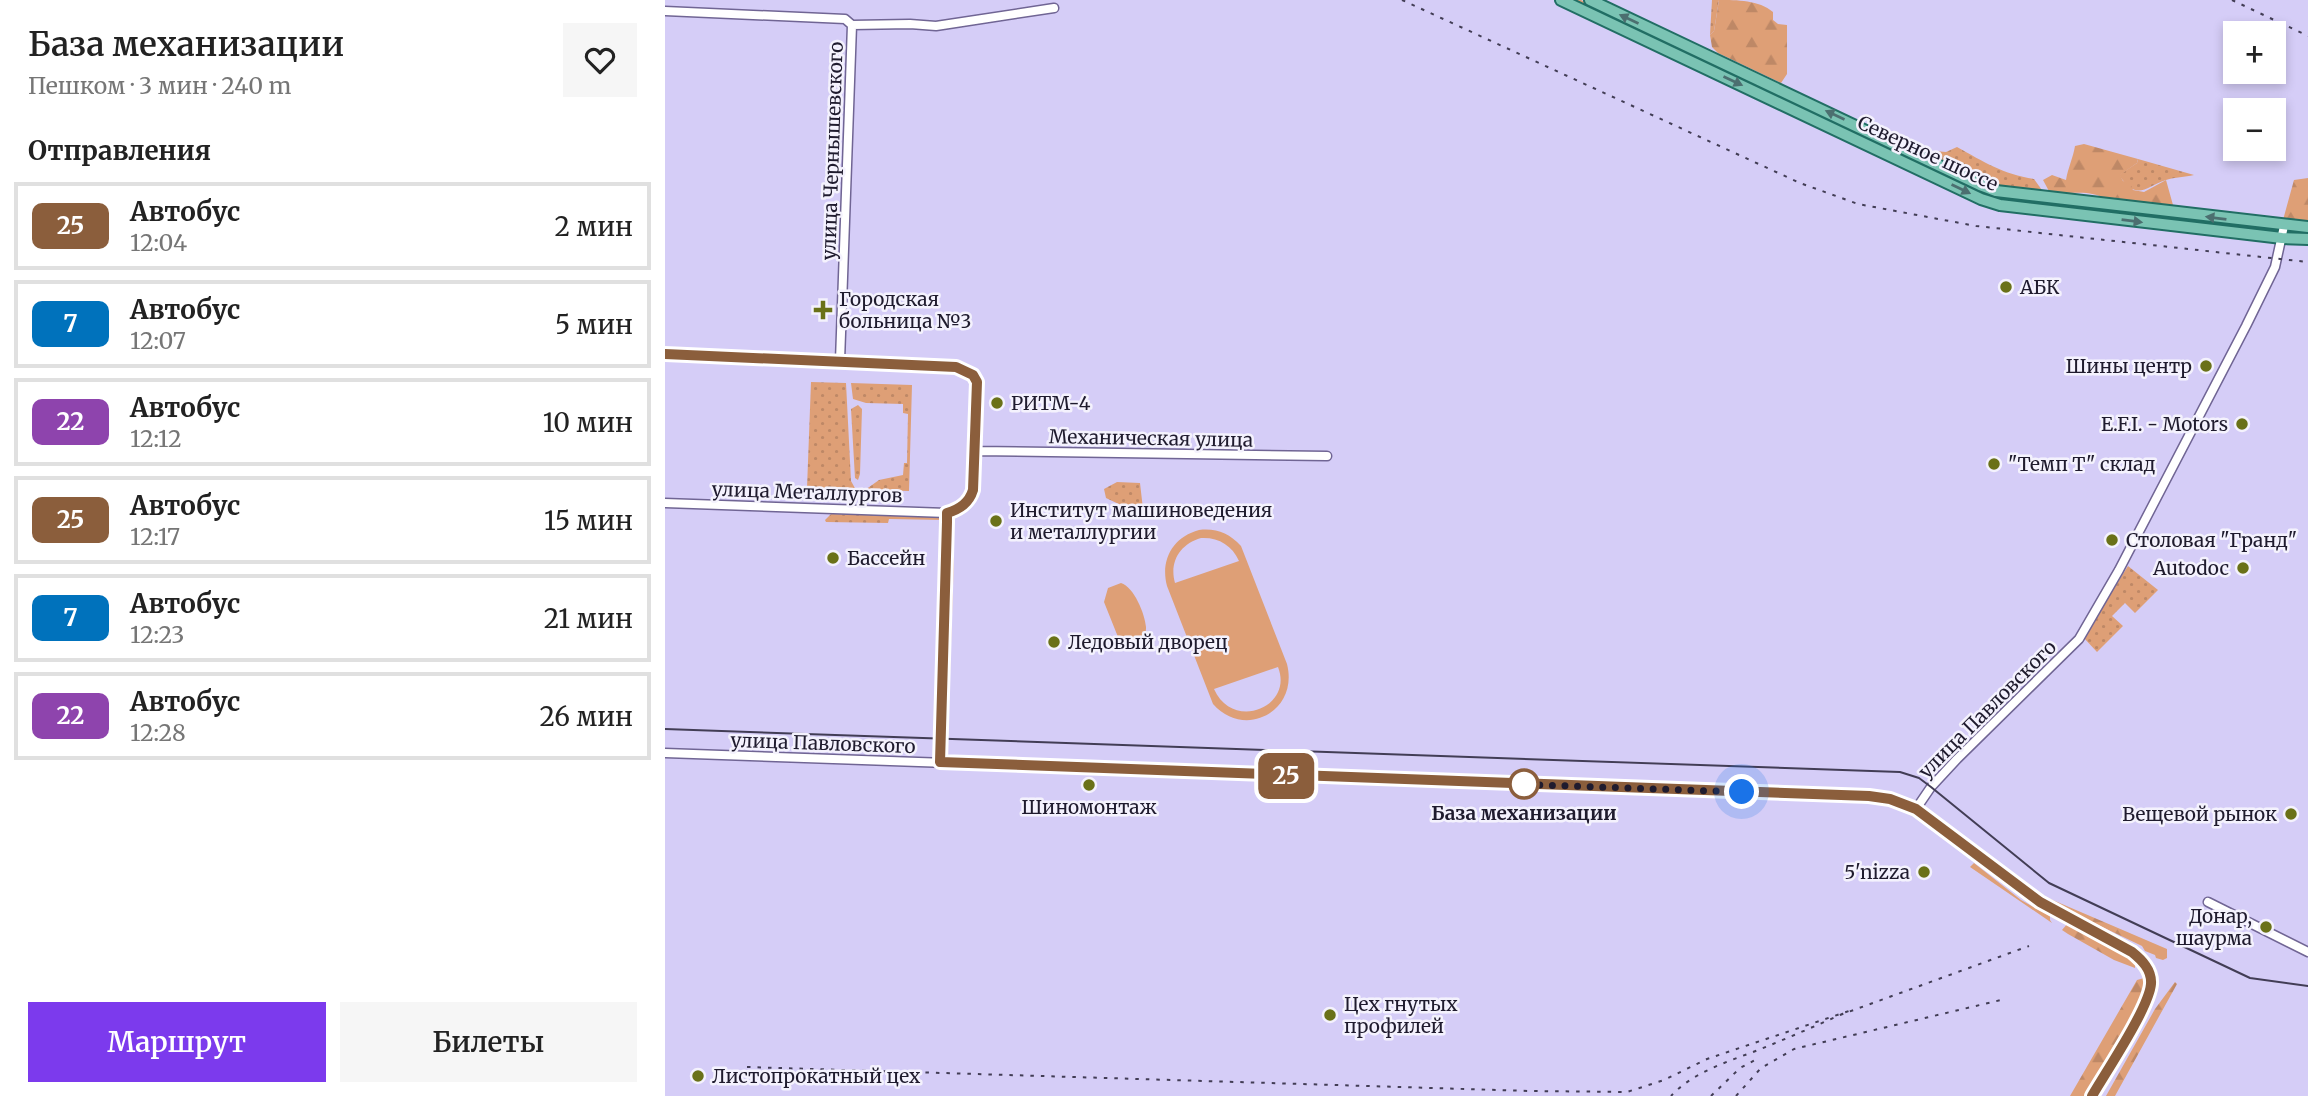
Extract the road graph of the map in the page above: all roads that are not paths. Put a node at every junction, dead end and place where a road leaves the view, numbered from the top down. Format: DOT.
graph roads {
  1 [pos="1561,0"];
  2 [pos="1590,0"];
  3 [pos="1054,8"];
  4 [pos="665,11"];
  5 [pos="852,25"];
  6 [pos="1701,59"];
  7 [pos="1928,159"];
  8 [pos="1923,170"];
  9 [pos="2284,226"];
  10 [pos="2308,228"];
  11 [pos="2282,238"];
  12 [pos="2308,239"];
  13 [pos="665,354"];
  14 [pos="840,361"];
  15 [pos="975,451"];
  16 [pos="1327,456"];
  17 [pos="665,503"];
  18 [pos="947,513"];
  19 [pos="665,753"];
  20 [pos="940,762"];
  21 [pos="1916,809"];
  22 [pos="2208,902"];
  23 [pos="2308,952"];
  24 [pos="2092,1096"];
  1 -- 6 [label="main road, Северное шоссе"];
  6 -- 2 [label="main road, Северное шоссе, one-way"];
  3 -- 5 [label="street"];
  4 -- 5 [label="street"];
  5 -- 14 [label="street, улица Чернышевского"];
  7 -- 6 [label="main road, Северное шоссе, one-way"];
  6 -- 8 [label="main road, Северное шоссе, one-way"];
  7 -- 8 [label="main road"];
  9 -- 7 [label="main road, Северное шоссе, one-way"];
  8 -- 11 [label="main road, Северное шоссе, one-way"];
  9 -- 10 [label="main road, Северное шоссе"];
  9 -- 11 [label="street, улица Павловского"];
  11 -- 12 [label="main road, Северное шоссе"];
  11 -- 21 [label="street, улица Павловского"];
  13 -- 14 [label="street"];
  14 -- 15 [label="street"];
  15 -- 16 [label="street, Механическая улица"];
  15 -- 18 [label="street"];
  17 -- 18 [label="street, улица Металлургов"];
  18 -- 20 [label="street"];
  19 -- 20 [label="street, улица Павловского"];
  20 -- 21 [label="street, улица Павловского"];
  21 -- 24 [label="street"];
  22 -- 23 [label="street"];
}
